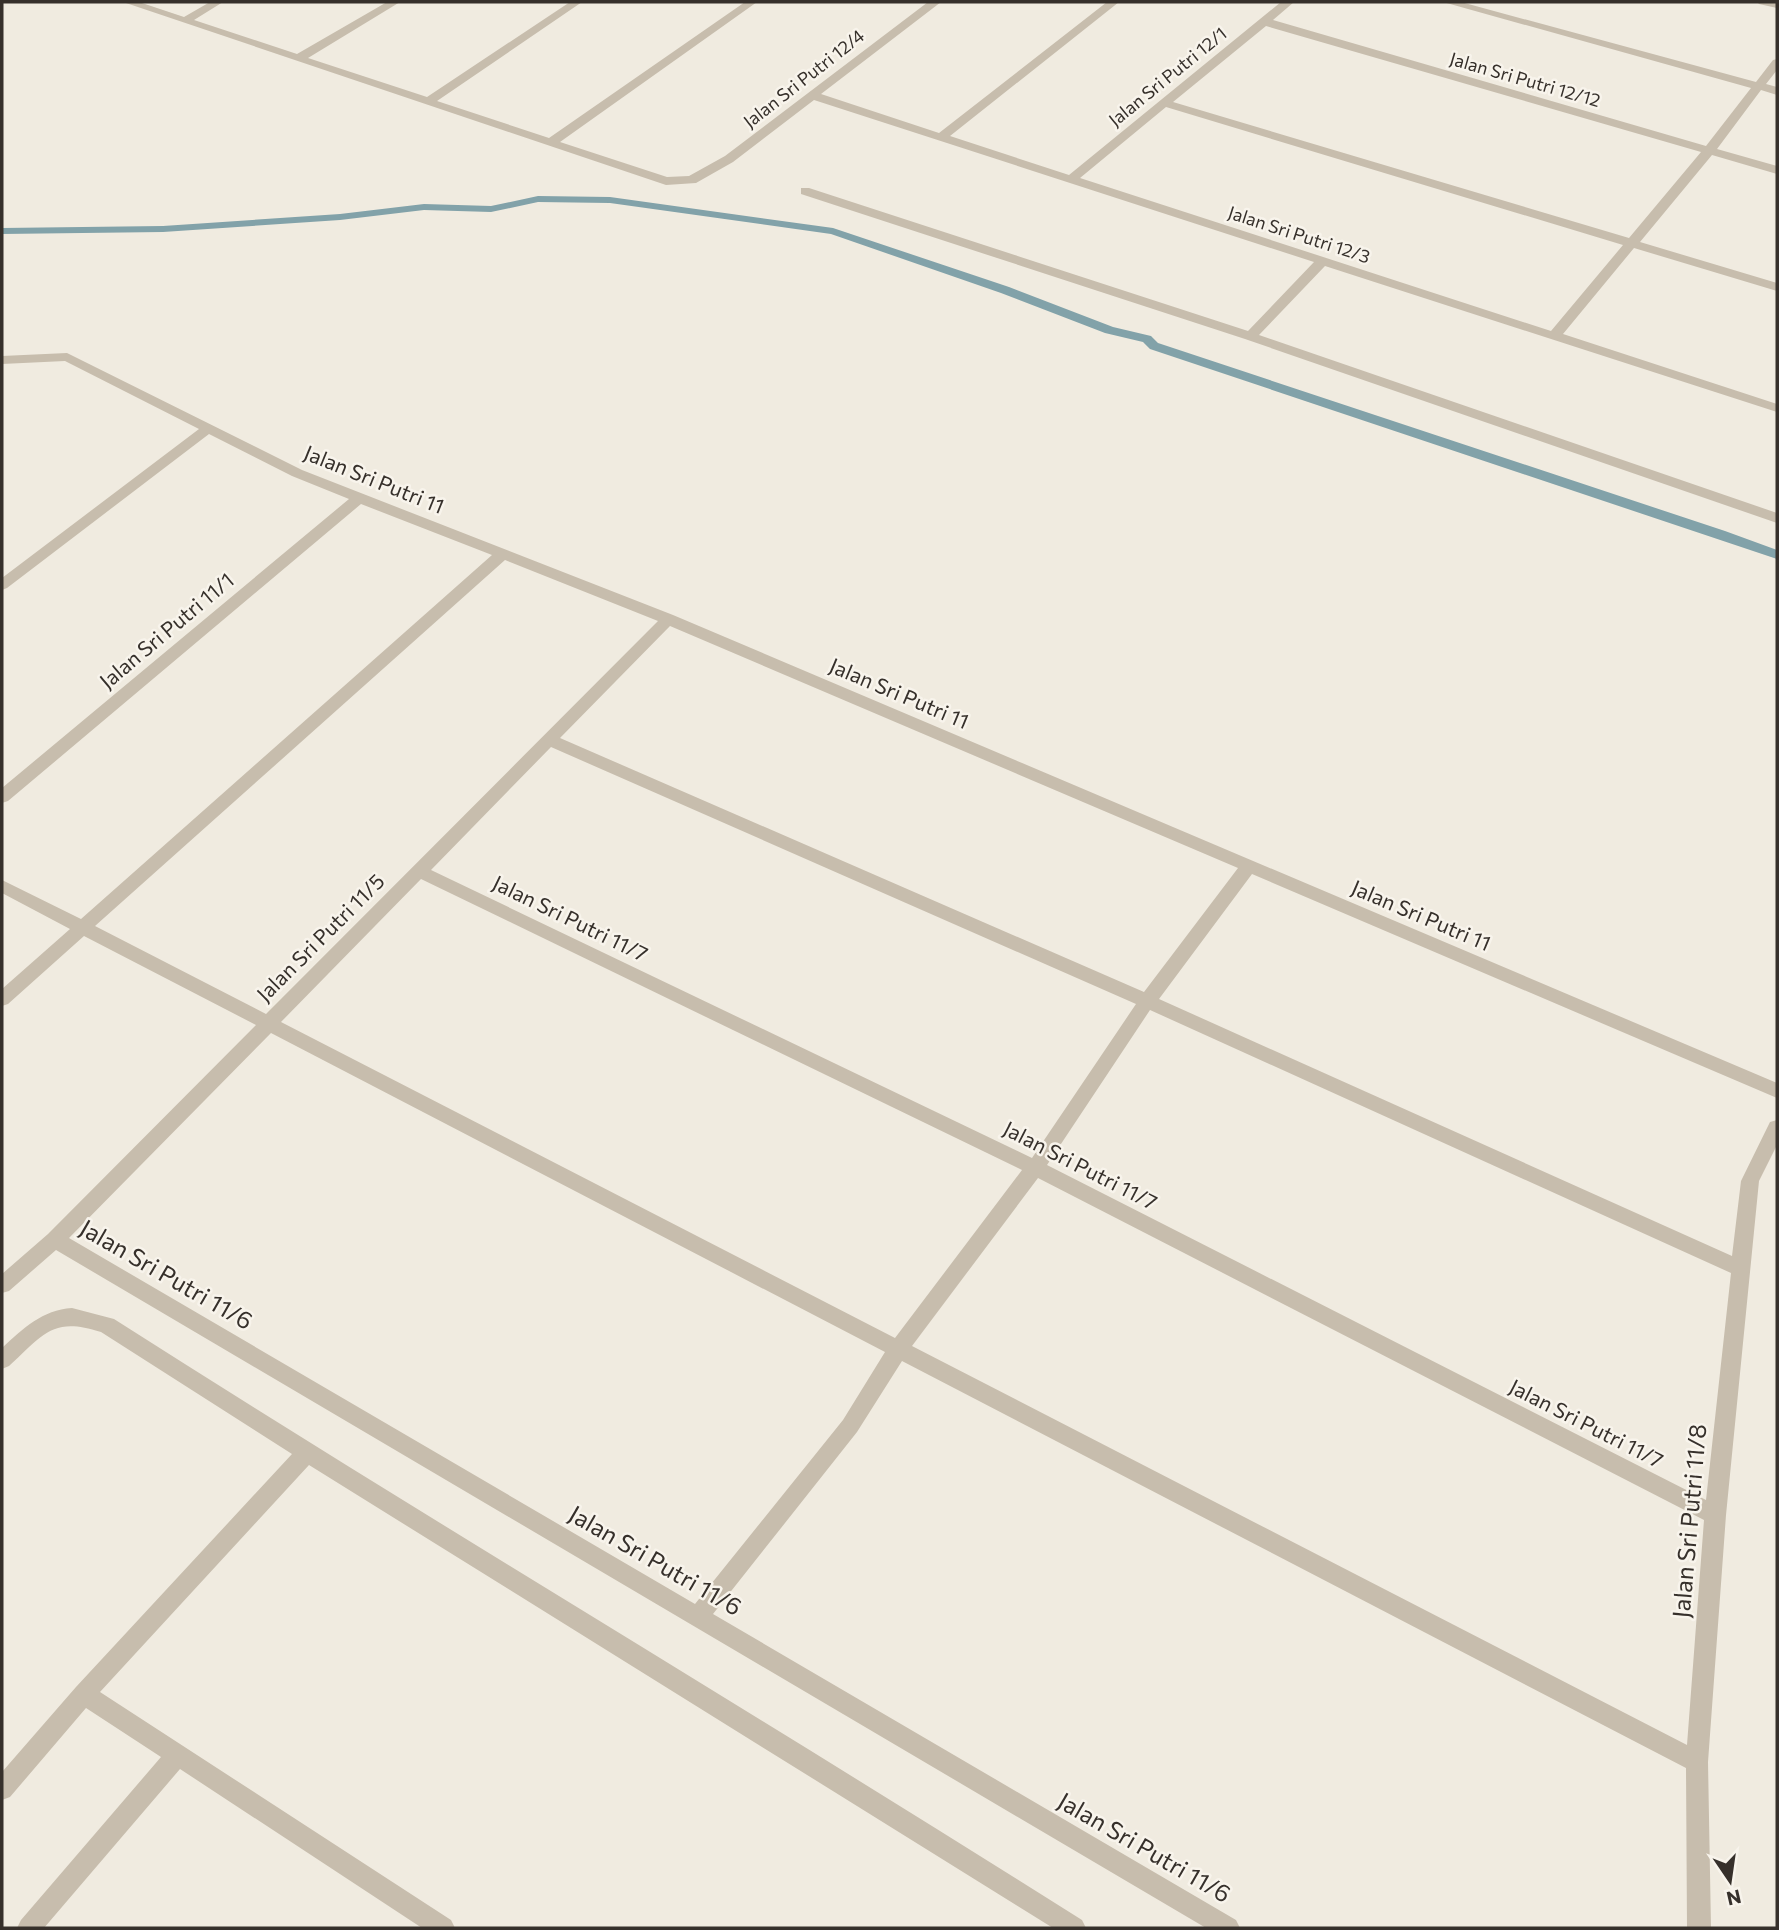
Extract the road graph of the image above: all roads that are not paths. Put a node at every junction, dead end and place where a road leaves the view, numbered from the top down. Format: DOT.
graph roads {
  1 [pos="129,2"];
  2 [pos="218,2"];
  3 [pos="395,2"];
  4 [pos="577,2"];
  5 [pos="752,2"];
  6 [pos="934,2"];
  7 [pos="1114,2"];
  8 [pos="1288,2"];
  9 [pos="1449,2"];
  10 [pos="1763,2"];
  11 [pos="1777,5"];
  12 [pos="186,20"];
  13 [pos="1263,21"];
  14 [pos="299,58"];
  15 [pos="1777,62"];
  16 [pos="1758,86"];
  17 [pos="1777,91"];
  18 [pos="811,95"];
  19 [pos="429,101"];
  20 [pos="1164,103"];
  21 [pos="941,137"];
  22 [pos="550,144"];
  23 [pos="1708,152"];
  24 [pos="1777,170"];
  25 [pos="1070,180"];
  26 [pos="805,191"];
  27 [pos="1630,243"];
  28 [pos="1323,261"];
  29 [pos="1777,287"];
  30 [pos="1250,336"];
  31 [pos="1554,336"];
  32 [pos="2,360"];
  33 [pos="1777,408"];
  34 [pos="209,428"];
  35 [pos="360,498"];
  36 [pos="1777,518"];
  37 [pos="503,554"];
  38 [pos="2,585"];
  39 [pos="668,619"];
  40 [pos="549,740"];
  41 [pos="2,797"];
  42 [pos="1248,866"];
  43 [pos="419,871"];
  44 [pos="2,886"];
  45 [pos="83,927"];
  46 [pos="2,999"];
  47 [pos="1147,1001"];
  48 [pos="268,1023"];
  49 [pos="1777,1091"];
  50 [pos="1777,1127"];
  51 [pos="1035,1168"];
  52 [pos="55,1240"];
  53 [pos="1740,1268"];
  54 [pos="2,1284"];
  55 [pos="898,1349"];
  56 [pos="2,1360"];
  57 [pos="306,1454"];
  58 [pos="1715,1516"];
  59 [pos="698,1617"];
  60 [pos="84,1694"];
  61 [pos="178,1754"];
  62 [pos="1697,1762"];
  63 [pos="2,1789"];
  64 [pos="29,1928"];
  65 [pos="443,1928"];
  66 [pos="1074,1928"];
  67 [pos="1228,1928"];
  68 [pos="1699,1928"];
  1 -- 12 [label="street"];
  2 -- 12 [label="street"];
  3 -- 14 [label="street"];
  4 -- 19 [label="street"];
  5 -- 22 [label="street"];
  6 -- 18 [label="street, Jalan Sri Putri 12/4"];
  7 -- 21 [label="street"];
  8 -- 13 [label="street, Jalan Sri Putri 12/1"];
  9 -- 16 [label="street"];
  10 -- 11 [label="street"];
  12 -- 14 [label="street"];
  13 -- 20 [label="street, Jalan Sri Putri 12/1"];
  13 -- 23 [label="street, Jalan Sri Putri 12/12"];
  14 -- 19 [label="street"];
  15 -- 16 [label="street"];
  16 -- 17 [label="street"];
  16 -- 23 [label="street"];
  18 -- 21 [label="street, Jalan Sri Putri 12/3"];
  18 -- 22 [label="street, Jalan Sri Putri 12/4"];
  19 -- 22 [label="street"];
  20 -- 25 [label="street, Jalan Sri Putri 12/1"];
  20 -- 27 [label="street"];
  21 -- 25 [label="street, Jalan Sri Putri 12/3"];
  23 -- 24 [label="street, Jalan Sri Putri 12/12"];
  23 -- 27 [label="street"];
  25 -- 28 [label="street, Jalan Sri Putri 12/3"];
  26 -- 30 [label="street"];
  27 -- 29 [label="street"];
  27 -- 31 [label="street"];
  28 -- 30 [label="street"];
  28 -- 31 [label="street, Jalan Sri Putri 12/3"];
  30 -- 36 [label="street"];
  31 -- 33 [label="street, Jalan Sri Putri 12/3"];
  32 -- 34 [label="street, Jalan Sri Putri 11"];
  34 -- 35 [label="street, Jalan Sri Putri 11"];
  34 -- 38 [label="street"];
  35 -- 37 [label="street, Jalan Sri Putri 11"];
  35 -- 41 [label="street, Jalan Sri Putri 11/1"];
  37 -- 39 [label="street, Jalan Sri Putri 11"];
  37 -- 45 [label="street"];
  39 -- 40 [label="street, Jalan Sri Putri 11/5"];
  39 -- 42 [label="street, Jalan Sri Putri 11"];
  40 -- 43 [label="street, Jalan Sri Putri 11/5"];
  40 -- 47 [label="street"];
  42 -- 47 [label="street"];
  42 -- 49 [label="street, Jalan Sri Putri 11"];
  43 -- 48 [label="street, Jalan Sri Putri 11/5"];
  43 -- 51 [label="street, Jalan Sri Putri 11/7"];
  44 -- 45 [label="street"];
  45 -- 46 [label="street"];
  45 -- 48 [label="street"];
  47 -- 51 [label="street"];
  47 -- 53 [label="street"];
  48 -- 52 [label="street, Jalan Sri Putri 11/5"];
  48 -- 55 [label="street"];
  50 -- 53 [label="street, Jalan Sri Putri 11/8"];
  51 -- 55 [label="street"];
  51 -- 58 [label="street, Jalan Sri Putri 11/7"];
  52 -- 54 [label="street, Jalan Sri Putri 11/5"];
  52 -- 59 [label="street, Jalan Sri Putri 11/6"];
  53 -- 58 [label="street, Jalan Sri Putri 11/8"];
  55 -- 59 [label="street"];
  55 -- 62 [label="street"];
  56 -- 57 [label="street"];
  57 -- 60 [label="street"];
  57 -- 66 [label="street"];
  58 -- 62 [label="street, Jalan Sri Putri 11/8"];
  59 -- 67 [label="street, Jalan Sri Putri 11/6"];
  60 -- 61 [label="street"];
  60 -- 63 [label="street"];
  61 -- 64 [label="street"];
  61 -- 65 [label="street"];
  62 -- 68 [label="street, Jalan Sri Putri 11/8"];
}
